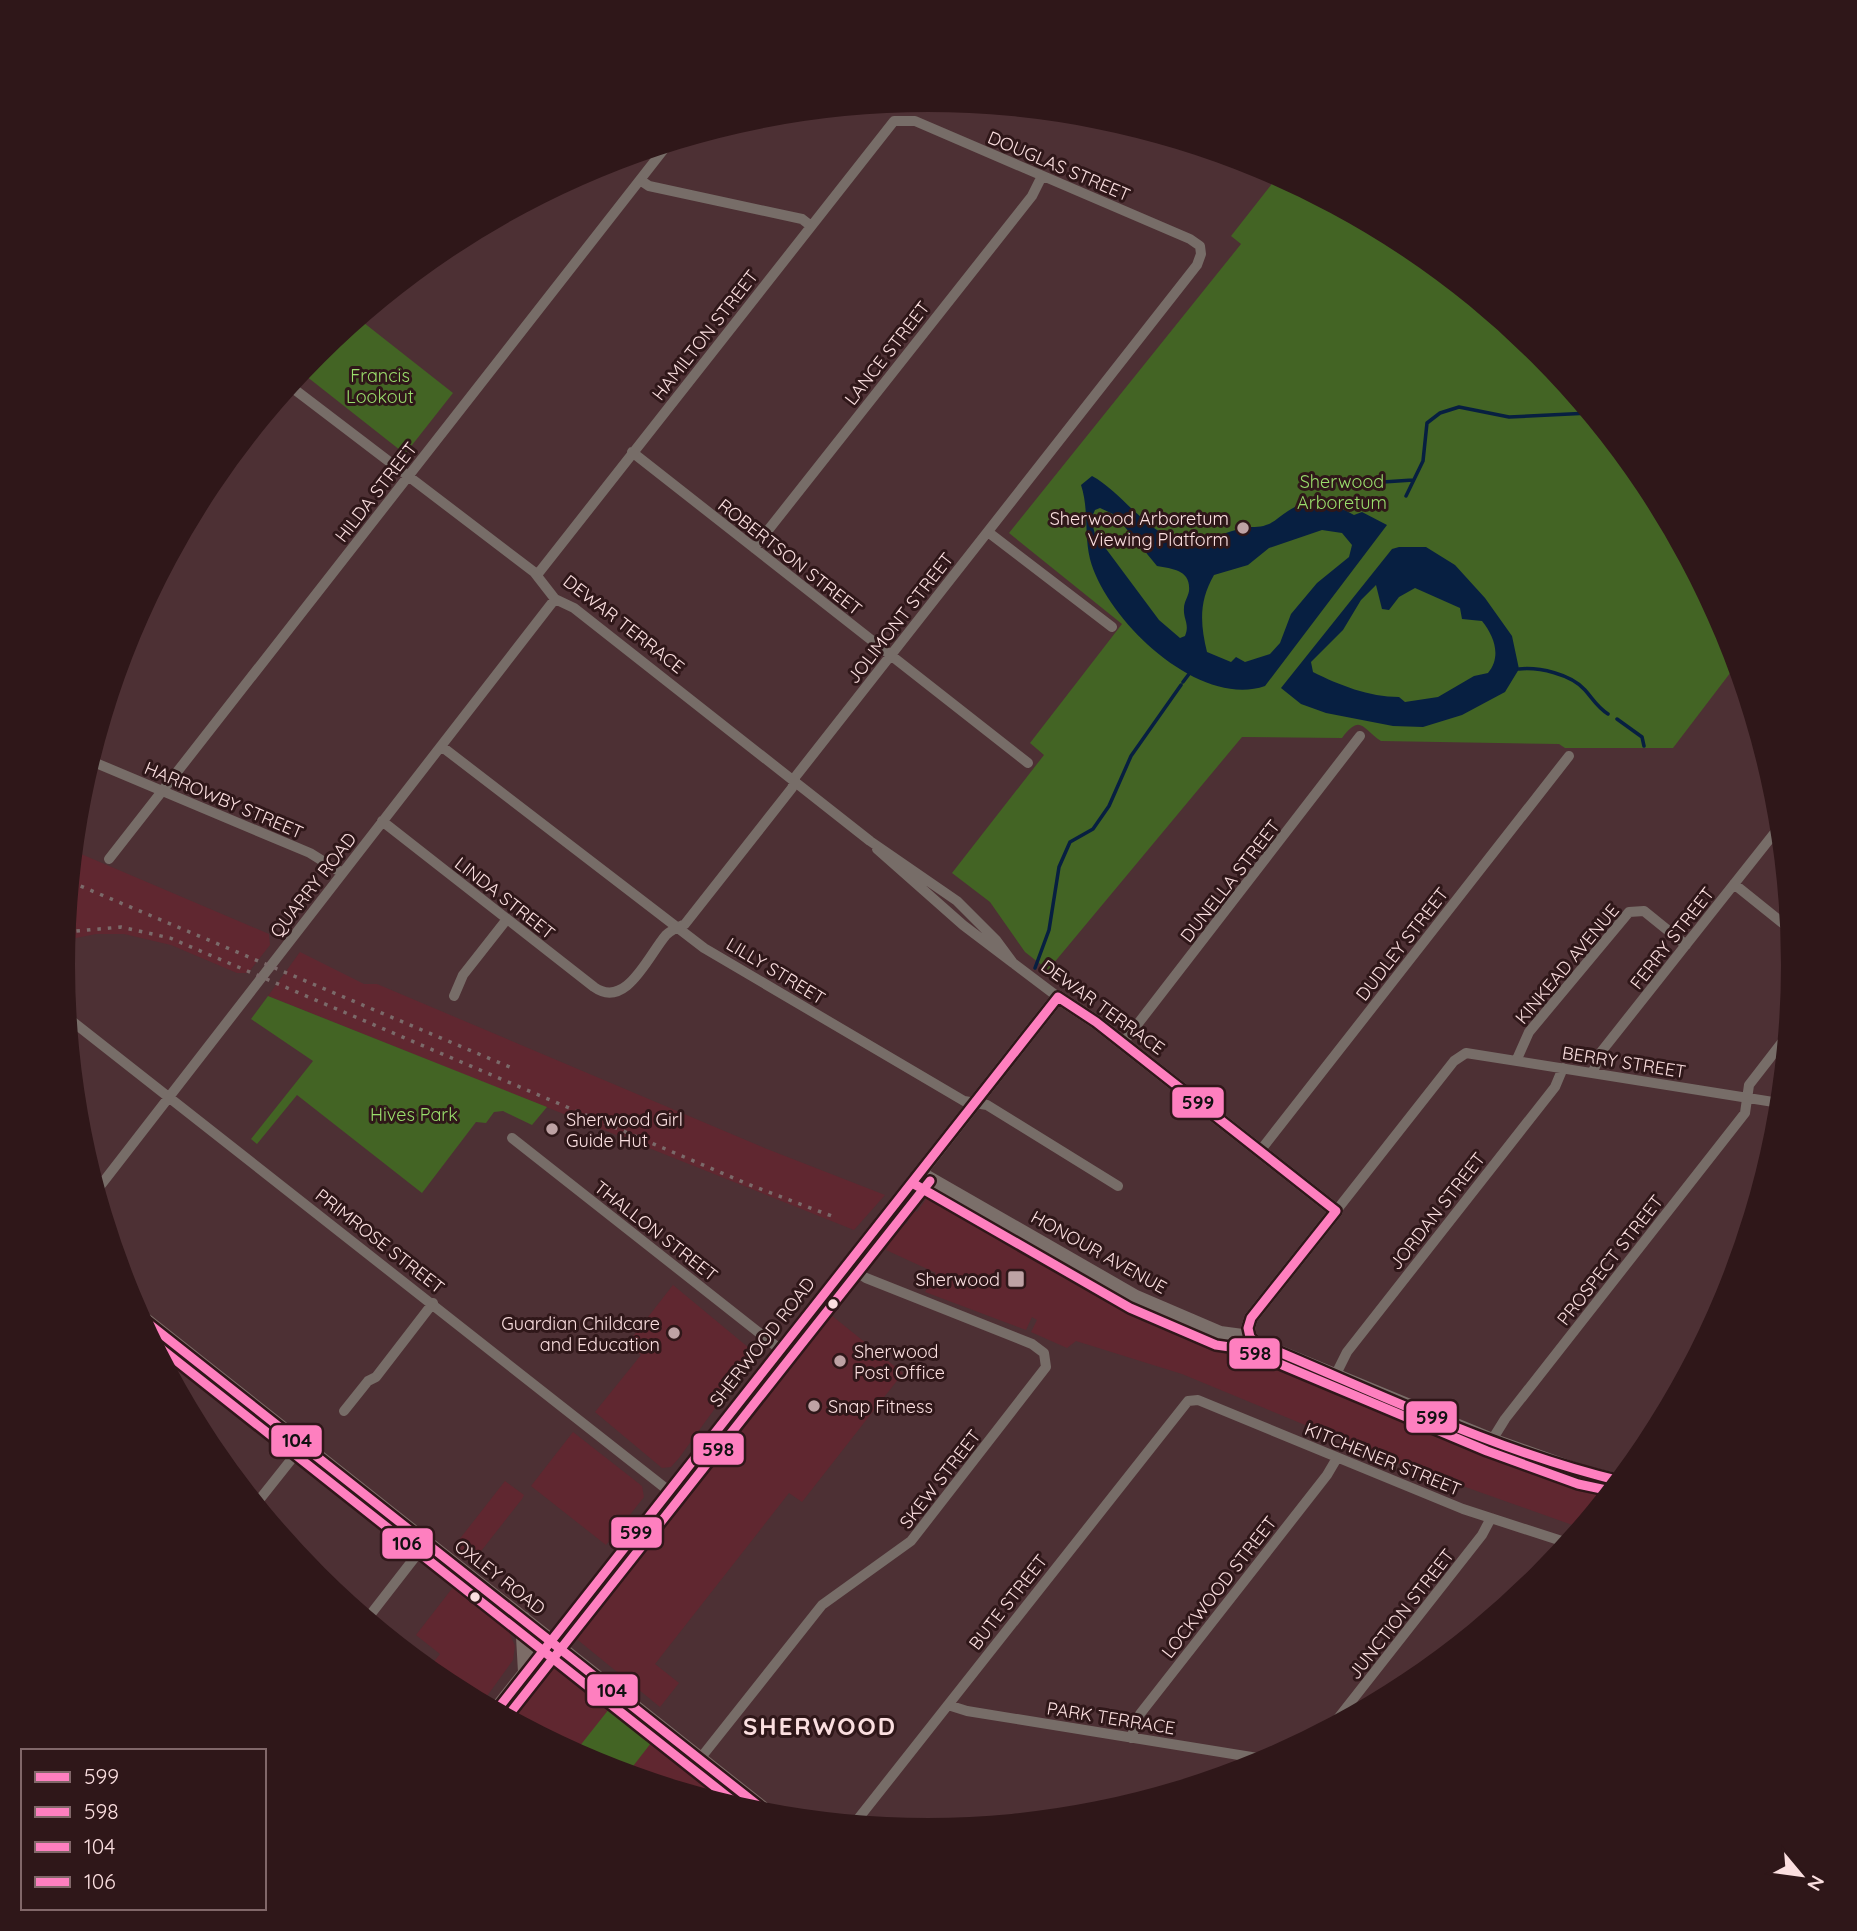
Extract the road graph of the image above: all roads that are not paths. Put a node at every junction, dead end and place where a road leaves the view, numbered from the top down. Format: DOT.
graph roads {
  1 [pos="901,119"];
  2 [pos="658,157"];
  3 [pos="1042,176"];
  4 [pos="640,180"];
  5 [pos="811,226"];
  6 [pos="1201,249"];
  7 [pos="297,392"];
  8 [pos="632,452"];
  9 [pos="408,478"];
  10 [pos="988,532"];
  11 [pos="754,548"];
  12 [pos="537,575"];
  13 [pos="555,598"];
  14 [pos="1112,627"];
  15 [pos="890,656"];
  16 [pos="1360,736"];
  17 [pos="441,746"];
  18 [pos="1569,757"];
  19 [pos="1028,763"];
  20 [pos="100,765"];
  21 [pos="794,782"];
  22 [pos="163,791"];
  23 [pos="382,821"];
  24 [pos="1771,837"];
  25 [pos="109,859"];
  26 [pos="342,873"];
  27 [pos="1734,884"];
  28 [pos="508,919"];
  29 [pos="1780,921"];
  30 [pos="677,928"];
  31 [pos="1686,945"];
  32 [pos="611,994"];
  33 [pos="454,996"];
  34 [pos="1058,997"];
  35 [pos="77,1025"];
  36 [pos="1123,1043"];
  37 [pos="1777,1049"];
  38 [pos="1517,1059"];
  39 [pos="1563,1068"];
  40 [pos="1593,1072"];
  41 [pos="170,1096"];
  42 [pos="1747,1098"];
  43 [pos="1770,1101"];
  44 [pos="975,1103"];
  45 [pos="512,1138"];
  46 [pos="1260,1151"];
  47 [pos="920,1173"];
  48 [pos="103,1182"];
  49 [pos="1118,1186"];
  50 [pos="1336,1211"];
  51 [pos="847,1266"];
  52 [pos="433,1303"];
  53 [pos="158,1331"];
  54 [pos="1250,1337"];
  55 [pos="177,1347"];
  56 [pos="780,1350"];
  57 [pos="170,1356"];
  58 [pos="1336,1374"];
  59 [pos="1188,1401"];
  60 [pos="344,1411"];
  61 [pos="1492,1440"];
  62 [pos="302,1446"];
  63 [pos="1336,1458"];
  64 [pos="1610,1479"];
  65 [pos="669,1491"];
  66 [pos="262,1497"];
  67 [pos="1491,1518"];
  68 [pos="1558,1541"];
  69 [pos="426,1543"];
  70 [pos="372,1612"];
  71 [pos="523,1619"];
  72 [pos="551,1642"];
  73 [pos="526,1672"];
  74 [pos="502,1704"];
  75 [pos="948,1705"];
  76 [pos="1345,1710"];
  77 [pos="1131,1738"];
  78 [pos="1248,1757"];
  79 [pos="699,1760"];
  80 [pos="738,1797"];
  81 [pos="861,1816"];
  1 -- 3 [label="street, DOUGLAS STREET"];
  1 -- 5 [label="street, HAMILTON STREET"];
  2 -- 4 [label="street, HILDA STREET"];
  3 -- 6 [label="street, DOUGLAS STREET"];
  3 -- 11 [label="street, LANCE STREET"];
  4 -- 5 [label="street"];
  4 -- 9 [label="street, HILDA STREET"];
  5 -- 8 [label="street, HAMILTON STREET"];
  6 -- 10 [label="street, JOLIMONT STREET"];
  7 -- 9 [label="street, DEWAR TERRACE"];
  8 -- 11 [label="street, ROBERTSON STREET"];
  8 -- 12 [label="street, HAMILTON STREET"];
  9 -- 12 [label="street, DEWAR TERRACE"];
  9 -- 22 [label="street, HILDA STREET"];
  10 -- 14 [label="street"];
  10 -- 15 [label="street, JOLIMONT STREET"];
  11 -- 15 [label="street, ROBERTSON STREET"];
  12 -- 13 [label="street, DEWAR TERRACE"];
  13 -- 17 [label="street, QUARRY ROAD"];
  13 -- 21 [label="street, DEWAR TERRACE"];
  15 -- 19 [label="street, ROBERTSON STREET"];
  15 -- 21 [label="street, JOLIMONT STREET"];
  16 -- 36 [label="street, DUNELLA STREET"];
  17 -- 23 [label="street, QUARRY ROAD"];
  17 -- 30 [label="street, LILLY STREET"];
  18 -- 46 [label="street, DUDLEY STREET"];
  20 -- 22 [label="street, HARROWBY STREET"];
  21 -- 30 [label="street, JOLIMONT STREET"];
  21 -- 34 [label="street, DEWAR TERRACE"];
  22 -- 25 [label="street, HILDA STREET"];
  22 -- 26 [label="street, HARROWBY STREET"];
  23 -- 26 [label="street, QUARRY ROAD"];
  23 -- 28 [label="street, LINDA STREET"];
  24 -- 27 [label="street, FERRY STREET"];
  26 -- 41 [label="street, QUARRY ROAD"];
  27 -- 29 [label="street"];
  27 -- 31 [label="street, FERRY STREET"];
  28 -- 32 [label="street, LINDA STREET"];
  28 -- 33 [label="street"];
  30 -- 32 [label="street, JOLIMONT STREET"];
  30 -- 44 [label="street, LILLY STREET"];
  31 -- 38 [label="street, KINKEAD AVENUE"];
  31 -- 40 [label="street, FERRY STREET"];
  34 -- 36 [label="street, DEWAR TERRACE"];
  34 -- 44 [label="street, SHERWOOD ROAD"];
  35 -- 41 [label="street, PRIMROSE STREET"];
  36 -- 46 [label="street, DEWAR TERRACE"];
  37 -- 42 [label="street, PROSPECT STREET"];
  38 -- 39 [label="street, BERRY STREET"];
  38 -- 50 [label="street, BERRY STREET"];
  39 -- 40 [label="street, BERRY STREET"];
  39 -- 58 [label="street, JORDAN STREET"];
  40 -- 42 [label="street, BERRY STREET"];
  41 -- 48 [label="street, QUARRY ROAD"];
  41 -- 52 [label="street, PRIMROSE STREET"];
  42 -- 43 [label="street, BERRY STREET"];
  42 -- 61 [label="street, PROSPECT STREET"];
  44 -- 47 [label="street, SHERWOOD ROAD"];
  44 -- 49 [label="street, LILLY STREET"];
  45 -- 56 [label="street, THALLON STREET"];
  46 -- 50 [label="street, DEWAR TERRACE"];
  47 -- 51 [label="street, SHERWOOD ROAD"];
  47 -- 54 [label="street, HONOUR AVENUE"];
  50 -- 54 [label="street"];
  51 -- 56 [label="street, SHERWOOD ROAD"];
  51 -- 79 [label="street, SKEW STREET"];
  52 -- 60 [label="street"];
  52 -- 65 [label="street, PRIMROSE STREET"];
  53 -- 55 [label="main road, OXLEY ROAD"];
  54 -- 58 [label="street, HONOUR AVENUE"];
  55 -- 57 [label="street"];
  55 -- 62 [label="main road, OXLEY ROAD"];
  56 -- 65 [label="street, SHERWOOD ROAD"];
  58 -- 61 [label="street, HONOUR AVENUE"];
  59 -- 63 [label="street, KITCHENER STREET"];
  59 -- 75 [label="street, BUTE STREET"];
  61 -- 64 [label="street, HONOUR AVENUE"];
  62 -- 66 [label="street"];
  62 -- 69 [label="main road, OXLEY ROAD"];
  63 -- 67 [label="street, KITCHENER STREET"];
  63 -- 77 [label="street, LOCKWOOD STREET"];
  65 -- 72 [label="street, SHERWOOD ROAD"];
  67 -- 68 [label="street, KITCHENER STREET"];
  67 -- 76 [label="street, JUNCTION STREET"];
  69 -- 70 [label="street"];
  69 -- 71 [label="main road, OXLEY ROAD"];
  71 -- 72 [label="main road, OXLEY ROAD"];
  71 -- 73 [label="main road"];
  72 -- 73 [label="main road, SHERWOOD ROAD"];
  72 -- 79 [label="main road, OXLEY ROAD"];
  73 -- 74 [label="main road, SHERWOOD ROAD"];
  75 -- 77 [label="street, PARK TERRACE"];
  75 -- 81 [label="street, BUTE STREET"];
  77 -- 78 [label="street, PARK TERRACE"];
  79 -- 80 [label="main road, OXLEY ROAD"];
}
